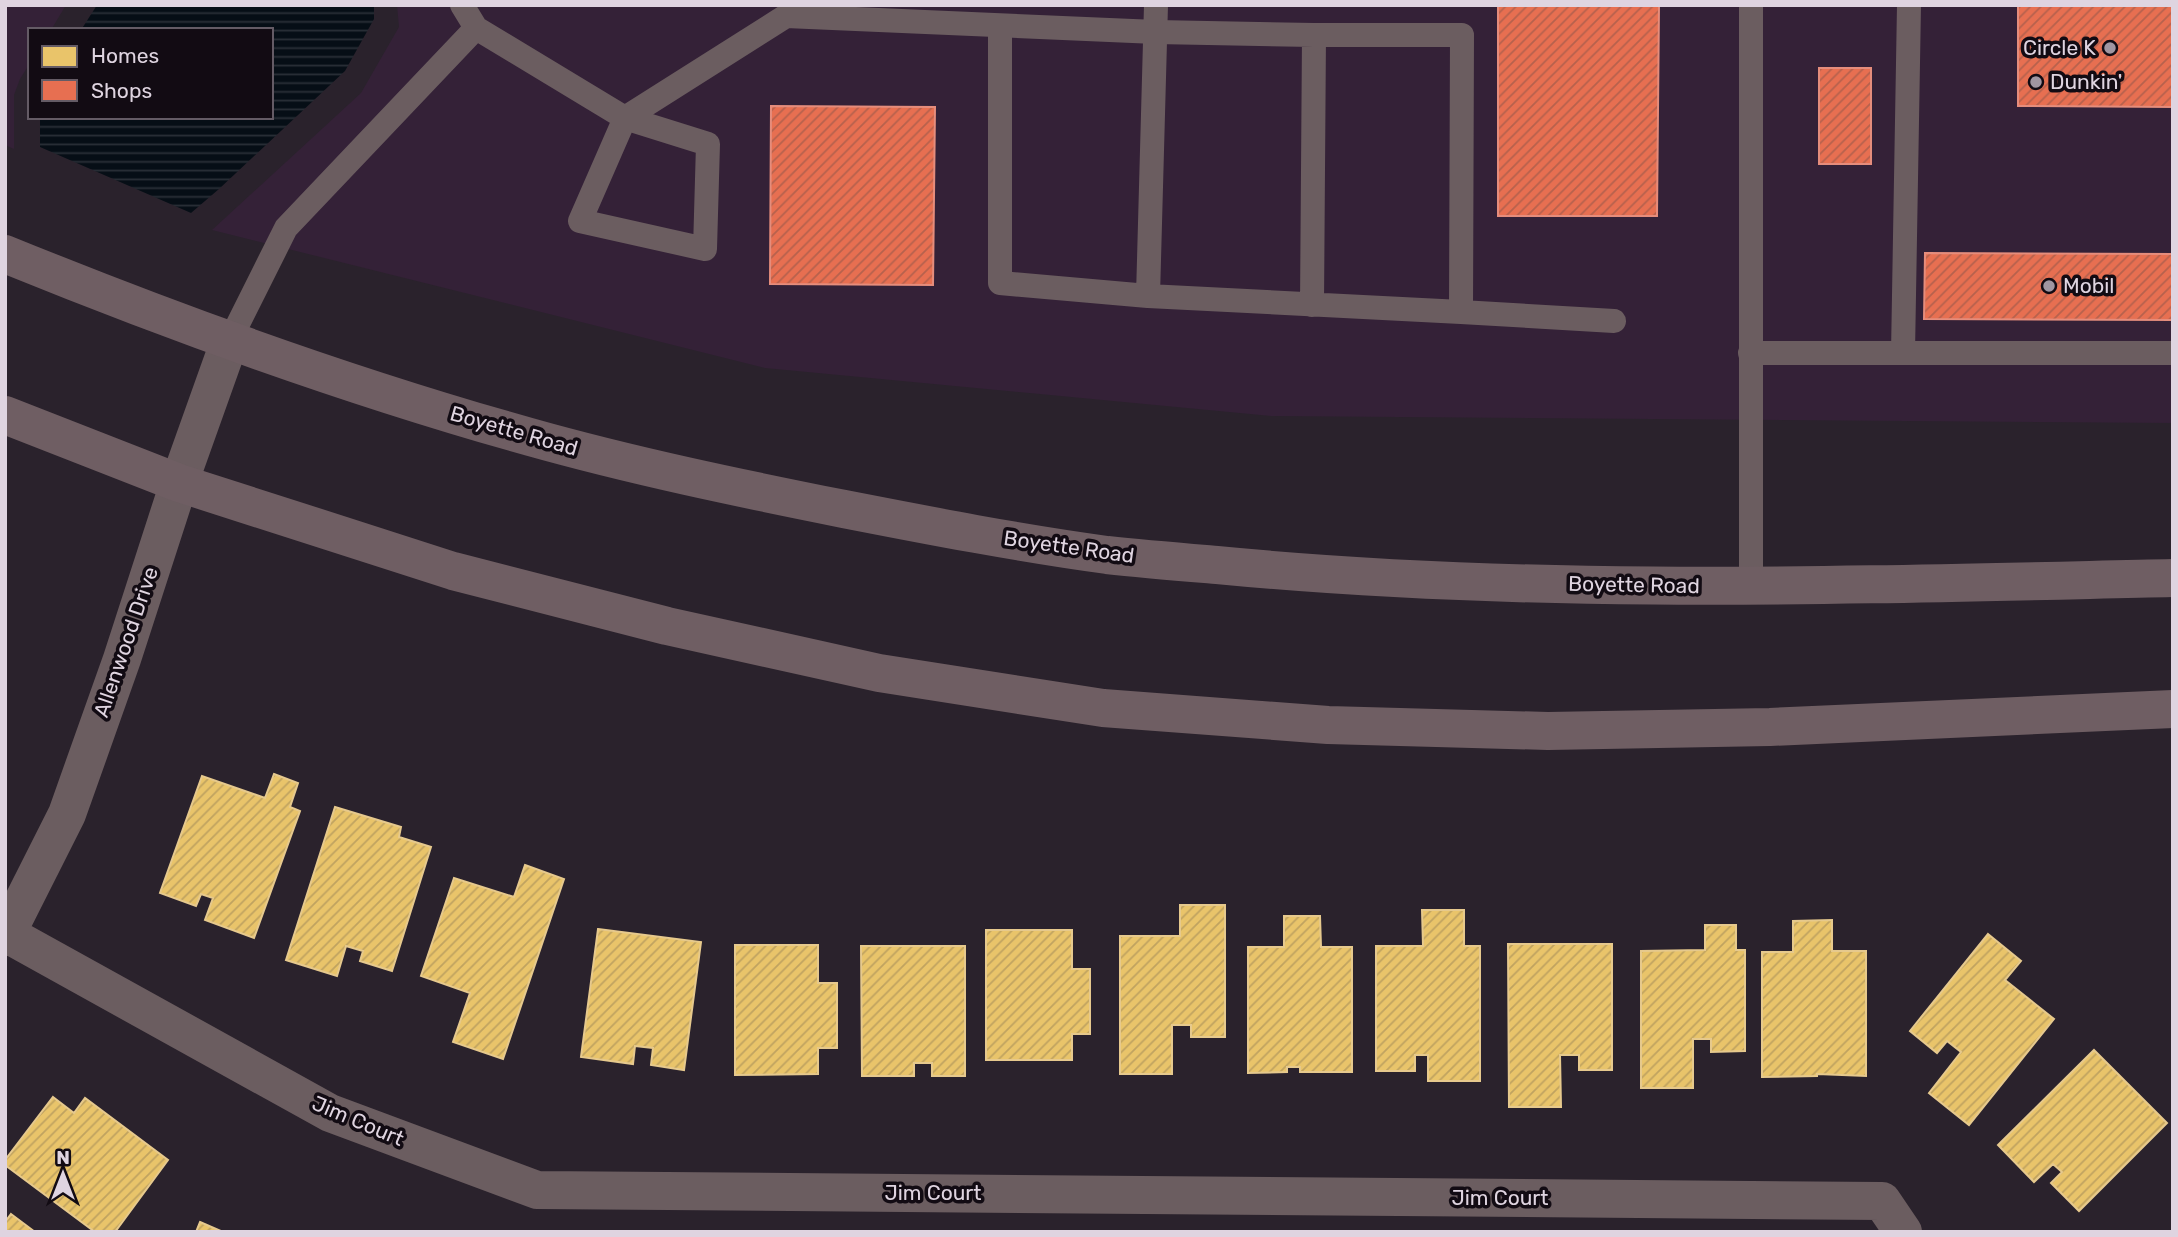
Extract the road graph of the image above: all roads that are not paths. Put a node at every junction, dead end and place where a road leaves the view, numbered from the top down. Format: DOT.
graph roads {
  1 [pos="461,5"];
  2 [pos="1156,5"];
  3 [pos="1751,5"];
  4 [pos="1909,5"];
  5 [pos="1000,26"];
  6 [pos="476,28"];
  7 [pos="1156,32"];
  8 [pos="1314,35"];
  9 [pos="625,118"];
  10 [pos="5,254"];
  11 [pos="1148,296"];
  12 [pos="1312,305"];
  13 [pos="1461,312"];
  14 [pos="1614,321"];
  15 [pos="230,340"];
  16 [pos="1750,353"];
  17 [pos="1903,353"];
  18 [pos="2173,353"];
  19 [pos="5,415"];
  20 [pos="179,483"];
  21 [pos="2173,578"];
  22 [pos="1751,587"];
  23 [pos="2173,709"];
  24 [pos="6,935"];
  25 [pos="1903,1232"];
  1 -- 6 [label="lane"];
  2 -- 7 [label="lane"];
  3 -- 16 [label="lane"];
  4 -- 17 [label="lane"];
  5 -- 7 [label="lane"];
  5 -- 9 [label="lane"];
  5 -- 11 [label="lane"];
  6 -- 9 [label="lane"];
  6 -- 15 [label="lane"];
  7 -- 8 [label="lane"];
  7 -- 11 [label="lane"];
  8 -- 12 [label="lane"];
  8 -- 13 [label="lane"];
  9 -- 9 [label="lane"];
  10 -- 15 [label="main road, Boyette Road"];
  11 -- 12 [label="lane"];
  12 -- 13 [label="lane"];
  13 -- 14 [label="lane"];
  15 -- 20 [label="street, Allenwood Drive"];
  15 -- 22 [label="main road, Boyette Road"];
  16 -- 17 [label="lane"];
  16 -- 22 [label="lane"];
  17 -- 18 [label="lane"];
  19 -- 20 [label="main road"];
  20 -- 23 [label="main road"];
  20 -- 24 [label="street, Allenwood Drive"];
  21 -- 22 [label="main road, Boyette Road"];
  24 -- 25 [label="street, Jim Court"];
}
